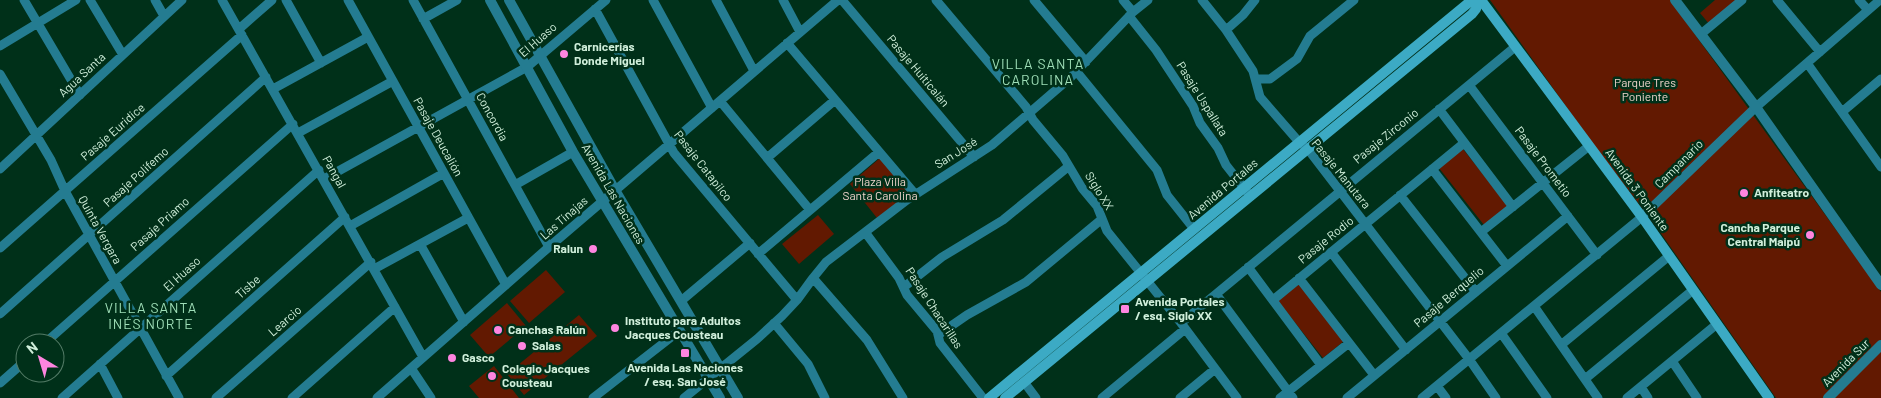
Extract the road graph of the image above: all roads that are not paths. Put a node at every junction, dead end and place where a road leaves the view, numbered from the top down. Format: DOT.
graph roads {
  1 [pos="24,0"];
  2 [pos="76,0"];
  3 [pos="90,0"];
  4 [pos="154,0"];
  5 [pos="182,0"];
  6 [pos="222,0"];
  7 [pos="272,0"];
  8 [pos="286,0"];
  9 [pos="348,0"];
  10 [pos="413,0"];
  11 [pos="457,0"];
  12 [pos="490,0"];
  13 [pos="606,0"];
  14 [pos="653,0"];
  15 [pos="716,0"];
  16 [pos="783,0"];
  17 [pos="838,0"];
  18 [pos="842,0"];
  19 [pos="936,0"];
  20 [pos="1034,0"];
  21 [pos="1123,0"];
  22 [pos="1148,0"];
  23 [pos="1202,0"];
  24 [pos="1255,0"];
  25 [pos="1354,0"];
  26 [pos="1472,0"];
  27 [pos="1479,0"];
  28 [pos="1675,0"];
  29 [pos="1742,0"];
  30 [pos="1777,0"];
  31 [pos="1860,0"];
  32 [pos="1880,0"];
  33 [pos="512,1"];
  34 [pos="595,8"];
  35 [pos="1868,10"];
  36 [pos="1131,14"];
  37 [pos="164,16"];
  38 [pos="423,18"];
  39 [pos="38,23"];
  40 [pos="1226,30"];
  41 [pos="240,32"];
  42 [pos="800,32"];
  43 [pos="1701,34"];
  44 [pos="368,37"];
  45 [pos="787,43"];
  46 [pos="0,46"];
  47 [pos="1515,47"];
  48 [pos="1820,52"];
  49 [pos="123,55"];
  50 [pos="539,56"];
  51 [pos="1086,62"];
  52 [pos="321,63"];
  53 [pos="1807,63"];
  54 [pos="527,67"];
  55 [pos="754,71"];
  56 [pos="1077,72"];
  57 [pos="0,74"];
  58 [pos="266,78"];
  59 [pos="1256,79"];
  60 [pos="1881,79"];
  61 [pos="393,81"];
  62 [pos="1469,84"];
  63 [pos="273,90"];
  64 [pos="80,95"];
  65 [pos="468,100"];
  66 [pos="835,100"];
  67 [pos="720,101"];
  68 [pos="1756,107"];
  69 [pos="712,108"];
  70 [pos="1439,109"];
  71 [pos="1842,112"];
  72 [pos="1029,113"];
  73 [pos="292,124"];
  74 [pos="418,128"];
  75 [pos="298,133"];
  76 [pos="36,135"];
  77 [pos="1464,143"];
  78 [pos="668,145"];
  79 [pos="1303,145"];
  80 [pos="1589,146"];
  81 [pos="573,152"];
  82 [pos="879,152"];
  83 [pos="974,157"];
  84 [pos="767,158"];
  85 [pos="1069,166"];
  86 [pos="1881,167"];
  87 [pos="0,169"];
  88 [pos="1432,169"];
  89 [pos="319,170"];
  90 [pos="444,173"];
  91 [pos="324,179"];
  92 [pos="1543,183"];
  93 [pos="515,185"];
  94 [pos="615,190"];
  95 [pos="1340,190"];
  96 [pos="65,191"];
  97 [pos="1247,192"];
  98 [pos="915,194"];
  99 [pos="1400,195"];
  100 [pos="602,202"];
  101 [pos="1513,207"];
  102 [pos="810,210"];
  103 [pos="1568,216"];
  104 [pos="345,217"];
  105 [pos="1642,217"];
  106 [pos="468,218"];
  107 [pos="1102,219"];
  108 [pos="1365,224"];
  109 [pos="350,226"];
  110 [pos="1194,229"];
  111 [pos="865,232"];
  112 [pos="1481,232"];
  113 [pos="89,236"];
  114 [pos="750,243"];
  115 [pos="420,244"];
  116 [pos="550,247"];
  117 [pos="0,248"];
  118 [pos="1331,252"];
  119 [pos="758,254"];
  120 [pos="1597,255"];
  121 [pos="1669,256"];
  122 [pos="372,266"];
  123 [pos="1248,266"];
  124 [pos="1507,266"];
  125 [pos="1144,276"];
  126 [pos="812,278"];
  127 [pos="1299,278"];
  128 [pos="114,282"];
  129 [pos="506,285"];
  130 [pos="1881,285"];
  131 [pos="904,287"];
  132 [pos="1693,290"];
  133 [pos="1476,292"];
  134 [pos="1216,294"];
  135 [pos="798,300"];
  136 [pos="1273,300"];
  137 [pos="681,301"];
  138 [pos="395,306"];
  139 [pos="1534,306"];
  140 [pos="0,314"];
  141 [pos="1440,321"];
  142 [pos="464,322"];
  143 [pos="774,323"];
  144 [pos="1717,324"];
  145 [pos="1183,326"];
  146 [pos="140,328"];
  147 [pos="679,331"];
  148 [pos="56,333"];
  149 [pos="1501,333"];
  150 [pos="938,335"];
  151 [pos="1349,343"];
  152 [pos="1561,345"];
  153 [pos="1881,345"];
  154 [pos="1406,350"];
  155 [pos="424,357"];
  156 [pos="1470,359"];
  157 [pos="1672,361"];
  158 [pos="100,364"];
  159 [pos="1321,365"];
  160 [pos="411,368"];
  161 [pos="720,369"];
  162 [pos="1215,369"];
  163 [pos="15,370"];
  164 [pos="1374,375"];
  165 [pos="166,376"];
  166 [pos="708,379"];
  167 [pos="1585,380"];
  168 [pos="1024,382"];
  169 [pos="0,383"];
  170 [pos="1438,386"];
  171 [pos="1640,387"];
  172 [pos="1291,395"];
  173 [pos="62,398"];
  174 [pos="118,398"];
  175 [pos="178,398"];
  176 [pos="216,398"];
  177 [pos="292,398"];
  178 [pos="377,398"];
  179 [pos="432,398"];
  180 [pos="593,398"];
  181 [pos="684,398"];
  182 [pos="720,398"];
  183 [pos="738,398"];
  184 [pos="825,398"];
  185 [pos="903,398"];
  186 [pos="983,398"];
  187 [pos="989,398"];
  188 [pos="1005,398"];
  189 [pos="1036,398"];
  190 [pos="1102,398"];
  191 [pos="1180,398"];
  192 [pos="1237,398"];
  193 [pos="1280,398"];
  194 [pos="1347,398"];
  195 [pos="1422,398"];
  196 [pos="1446,398"];
  197 [pos="1496,398"];
  198 [pos="1547,398"];
  199 [pos="1598,398"];
  200 [pos="1627,398"];
  201 [pos="1648,398"];
  202 [pos="1697,398"];
  203 [pos="1769,398"];
  204 [pos="1828,398"];
  1 -- 39 [label="street"];
  2 -- 39 [label="street"];
  3 -- 49 [label="street"];
  4 -- 37 [label="street"];
  5 -- 37 [label="street, Agua Santa"];
  6 -- 41 [label="street, Pangal"];
  7 -- 41 [label="street, Pasaje Euridice"];
  8 -- 52 [label="street"];
  9 -- 44 [label="street, Pasaje Deucalión"];
  10 -- 38 [label="street, Concordia"];
  11 -- 38 [label="street"];
  12 -- 54 [label="street, Avenida Las Naciones"];
  13 -- 34 [label="street, El Huaso"];
  14 -- 69 [label="street"];
  15 -- 55 [label="street"];
  16 -- 42 [label="street"];
  17 -- 42 [label="street, Las Tinajas"];
  18 -- 83 [label="street, Pasaje Huiticalán"];
  19 -- 72 [label="street, Siglo XX"];
  20 -- 51 [label="street"];
  21 -- 36 [label="street, Pasaje Uspallata"];
  22 -- 36 [label="street, San José"];
  23 -- 40 [label="street, Pasaje Manutara"];
  24 -- 40 [label="street"];
  25 -- 59 [label="street"];
  26 -- 79 [label="main road, Avenida Portales"];
  27 -- 47 [label="main road, Avenida 3 Poniente"];
  27 -- 79 [label="main road, Avenida Portales"];
  28 -- 43 [label="street"];
  29 -- 43 [label="street"];
  30 -- 48 [label="street"];
  31 -- 35 [label="street"];
  32 -- 35 [label="street, Campanario"];
  33 -- 50 [label="street, Avenida Las Naciones"];
  34 -- 50 [label="street, El Huaso"];
  34 -- 78 [label="street, Pasaje Catapilco"];
  35 -- 48 [label="street, Campanario"];
  36 -- 51 [label="street, San José"];
  36 -- 97 [label="street, Pasaje Uspallata"];
  37 -- 49 [label="street, Agua Santa"];
  38 -- 65 [label="street, Concordia"];
  39 -- 46 [label="street"];
  39 -- 64 [label="street"];
  40 -- 59 [label="street, Pasaje Manutara"];
  41 -- 58 [label="street, Pangal"];
  41 -- 96 [label="street, Pasaje Euridice"];
  42 -- 45 [label="street, Las Tinajas"];
  43 -- 68 [label="street"];
  44 -- 52 [label="street"];
  44 -- 61 [label="street, Pasaje Deucalión"];
  45 -- 55 [label="street, Las Tinajas"];
  45 -- 66 [label="street"];
  47 -- 62 [label="street, Pasaje Zirconio"];
  47 -- 80 [label="main road, Avenida 3 Poniente"];
  48 -- 53 [label="street, Campanario"];
  49 -- 64 [label="street, Agua Santa"];
  50 -- 54 [label="street, El Huaso"];
  50 -- 94 [label="street, Avenida Las Naciones"];
  51 -- 56 [label="street, San José"];
  52 -- 63 [label="street"];
  53 -- 68 [label="street, Campanario"];
  53 -- 71 [label="street"];
  54 -- 65 [label="street, El Huaso"];
  54 -- 81 [label="street, Avenida Las Naciones"];
  55 -- 67 [label="street, Las Tinajas"];
  56 -- 72 [label="street, San José"];
  56 -- 110 [label="street"];
  57 -- 76 [label="street, Quinta Vergara"];
  58 -- 63 [label="street, Pangal"];
  58 -- 113 [label="street, Pasaje Polifemo"];
  59 -- 79 [label="street, Pasaje Manutara"];
  60 -- 71 [label="street"];
  61 -- 74 [label="street, Pasaje Deucalión"];
  61 -- 75 [label="street"];
  62 -- 70 [label="street, Pasaje Zirconio"];
  62 -- 92 [label="street, Pasaje Prometio"];
  63 -- 73 [label="street, Pangal"];
  64 -- 76 [label="street, Agua Santa"];
  65 -- 74 [label="street, El Huaso"];
  65 -- 93 [label="street, Concordia"];
  66 -- 82 [label="street"];
  66 -- 84 [label="street"];
  67 -- 69 [label="street, Las Tinajas"];
  67 -- 84 [label="street"];
  68 -- 105 [label="street, Campanario"];
  68 -- 130 [label="street"];
  69 -- 78 [label="street, Las Tinajas"];
  70 -- 77 [label="street"];
  70 -- 95 [label="street, Pasaje Zirconio"];
  71 -- 86 [label="street"];
  72 -- 83 [label="street, San José"];
  72 -- 85 [label="street, Siglo XX"];
  73 -- 75 [label="street, Pangal"];
  73 -- 128 [label="street, Pasaje Priamo"];
  74 -- 90 [label="street, Pasaje Deucalión"];
  74 -- 91 [label="street, El Huaso"];
  75 -- 89 [label="street, Pangal"];
  76 -- 87 [label="street, Agua Santa"];
  76 -- 96 [label="street, Quinta Vergara"];
  77 -- 88 [label="street, Pasaje Rodio"];
  77 -- 101 [label="street"];
  78 -- 94 [label="street, Las Tinajas"];
  78 -- 114 [label="street, Pasaje Catapilco"];
  79 -- 95 [label="street, Pasaje Manutara"];
  79 -- 97 [label="main road, Avenida Portales"];
  80 -- 92 [label="street"];
  80 -- 105 [label="main road, Avenida 3 Poniente"];
  81 -- 93 [label="street"];
  81 -- 100 [label="street, Avenida Las Naciones"];
  82 -- 98 [label="street"];
  82 -- 102 [label="street"];
  83 -- 98 [label="street, San José"];
  84 -- 102 [label="street"];
  85 -- 107 [label="street, Siglo XX"];
  85 -- 131 [label="street"];
  88 -- 99 [label="street, Pasaje Rodio"];
  88 -- 112 [label="street"];
  89 -- 91 [label="street, Pangal"];
  89 -- 146 [label="street, El Huaso"];
  90 -- 106 [label="street, Pasaje Deucalión"];
  90 -- 109 [label="street"];
  91 -- 104 [label="street, Pangal"];
  92 -- 101 [label="street"];
  92 -- 103 [label="street, Pasaje Prometio"];
  93 -- 116 [label="street, Concordia"];
  94 -- 100 [label="street, Las Tinajas"];
  94 -- 137 [label="street, Avenida Las Naciones"];
  95 -- 108 [label="street, Pasaje Manutara"];
  95 -- 123 [label="street, Pasaje Zirconio"];
  96 -- 113 [label="street, Quinta Vergara"];
  96 -- 117 [label="street, Pasaje Euridice"];
  97 -- 110 [label="main road, Avenida Portales"];
  97 -- 125 [label="main road, Avenida Portales"];
  98 -- 111 [label="street, San José"];
  99 -- 108 [label="street, Pasaje Rodio"];
  99 -- 133 [label="street"];
  100 -- 116 [label="street, Las Tinajas"];
  100 -- 147 [label="street, Avenida Las Naciones"];
  101 -- 112 [label="street"];
  102 -- 119 [label="street"];
  103 -- 120 [label="street, Pasaje Prometio"];
  103 -- 124 [label="street, Pasaje Berquelio"];
  104 -- 109 [label="street, Pangal"];
  104 -- 165 [label="street, Tisbe"];
  105 -- 120 [label="street, Campanario"];
  105 -- 121 [label="main road, Avenida 3 Poniente"];
  106 -- 115 [label="street, Learcio"];
  106 -- 129 [label="street, Pasaje Deucalión"];
  107 -- 125 [label="street, Siglo XX"];
  107 -- 150 [label="street"];
  108 -- 118 [label="street, Pasaje Rodio"];
  108 -- 141 [label="street, Pasaje Manutara"];
  109 -- 122 [label="street, Pangal"];
  110 -- 125 [label="main road, Avenida Portales"];
  111 -- 126 [label="street, San José"];
  111 -- 131 [label="street, Pasaje Chacarillas"];
  112 -- 124 [label="street"];
  113 -- 128 [label="street, Quinta Vergara"];
  113 -- 140 [label="street, Pasaje Polifemo"];
  114 -- 119 [label="street, Pasaje Catapilco"];
  114 -- 137 [label="street"];
  115 -- 122 [label="street, Learcio"];
  115 -- 142 [label="street"];
  116 -- 129 [label="street, Las Tinajas"];
  118 -- 127 [label="street, Pasaje Rodio"];
  118 -- 154 [label="street"];
  119 -- 135 [label="street, Pasaje Catapilco"];
  120 -- 139 [label="street, Campanario"];
  121 -- 132 [label="main road, Avenida 3 Poniente"];
  121 -- 152 [label="street"];
  122 -- 138 [label="street, Pangal"];
  122 -- 176 [label="street, Learcio"];
  123 -- 134 [label="street, Pasaje Zirconio"];
  123 -- 136 [label="street"];
  124 -- 133 [label="street, Pasaje Berquelio"];
  125 -- 145 [label="street, Siglo XX"];
  125 -- 168 [label="main road, Avenida Portales"];
  125 -- 187 [label="main road, Avenida Portales"];
  126 -- 135 [label="street, San José"];
  126 -- 185 [label="street"];
  127 -- 136 [label="street, Pasaje Rodio"];
  127 -- 151 [label="street"];
  128 -- 146 [label="street, Quinta Vergara"];
  128 -- 148 [label="street, Pasaje Priamo"];
  129 -- 142 [label="street, Las Tinajas"];
  131 -- 150 [label="street, Pasaje Chacarillas"];
  132 -- 144 [label="main road, Avenida 3 Poniente"];
  132 -- 167 [label="street"];
  133 -- 141 [label="street, Pasaje Berquelio"];
  134 -- 145 [label="street, Pasaje Zirconio"];
  134 -- 172 [label="street"];
  135 -- 143 [label="street, San José"];
  136 -- 159 [label="street"];
  137 -- 161 [label="street, Avenida Las Naciones"];
  138 -- 155 [label="street, Pangal"];
  138 -- 177 [label="street"];
  139 -- 149 [label="street, Campanario"];
  139 -- 152 [label="street"];
  141 -- 154 [label="street, Pasaje Berquelio"];
  141 -- 156 [label="street, Pasaje Manutara"];
  142 -- 155 [label="street, Las Tinajas"];
  143 -- 161 [label="street, San José"];
  143 -- 184 [label="street"];
  144 -- 157 [label="street"];
  144 -- 203 [label="main road, Avenida 3 Poniente"];
  145 -- 162 [label="street, Siglo XX"];
  145 -- 190 [label="street, Pasaje Zirconio"];
  146 -- 158 [label="street, El Huaso"];
  146 -- 165 [label="street, Quinta Vergara"];
  147 -- 166 [label="street, Avenida Las Naciones"];
  147 -- 180 [label="street"];
  149 -- 156 [label="street, Campanario"];
  149 -- 198 [label="street"];
  150 -- 186 [label="street, Pasaje Chacarillas"];
  151 -- 159 [label="street"];
  151 -- 164 [label="street"];
  152 -- 167 [label="street"];
  153 -- 204 [label="street, Avenida Sur"];
  154 -- 164 [label="street, Pasaje Berquelio"];
  155 -- 160 [label="street, Las Tinajas"];
  156 -- 170 [label="street, Campanario"];
  156 -- 197 [label="street, Pasaje Manutara"];
  157 -- 171 [label="street"];
  157 -- 202 [label="street"];
  158 -- 173 [label="street, El Huaso"];
  158 -- 174 [label="street"];
  159 -- 172 [label="street"];
  160 -- 178 [label="street, Las Tinajas"];
  160 -- 179 [label="street"];
  161 -- 166 [label="street, San José"];
  161 -- 183 [label="street, Avenida Las Naciones"];
  162 -- 191 [label="street"];
  162 -- 192 [label="street, Siglo XX"];
  163 -- 169 [label="street"];
  164 -- 194 [label="street, Pasaje Berquelio"];
  165 -- 175 [label="street, Quinta Vergara"];
  166 -- 181 [label="street, San José"];
  166 -- 182 [label="street, Avenida Las Naciones"];
  167 -- 199 [label="street"];
  168 -- 188 [label="main road, Avenida Portales"];
  168 -- 189 [label="street"];
  170 -- 195 [label="street, Campanario"];
  170 -- 196 [label="street"];
  171 -- 200 [label="street"];
  171 -- 201 [label="street"];
  172 -- 193 [label="street"];
}
